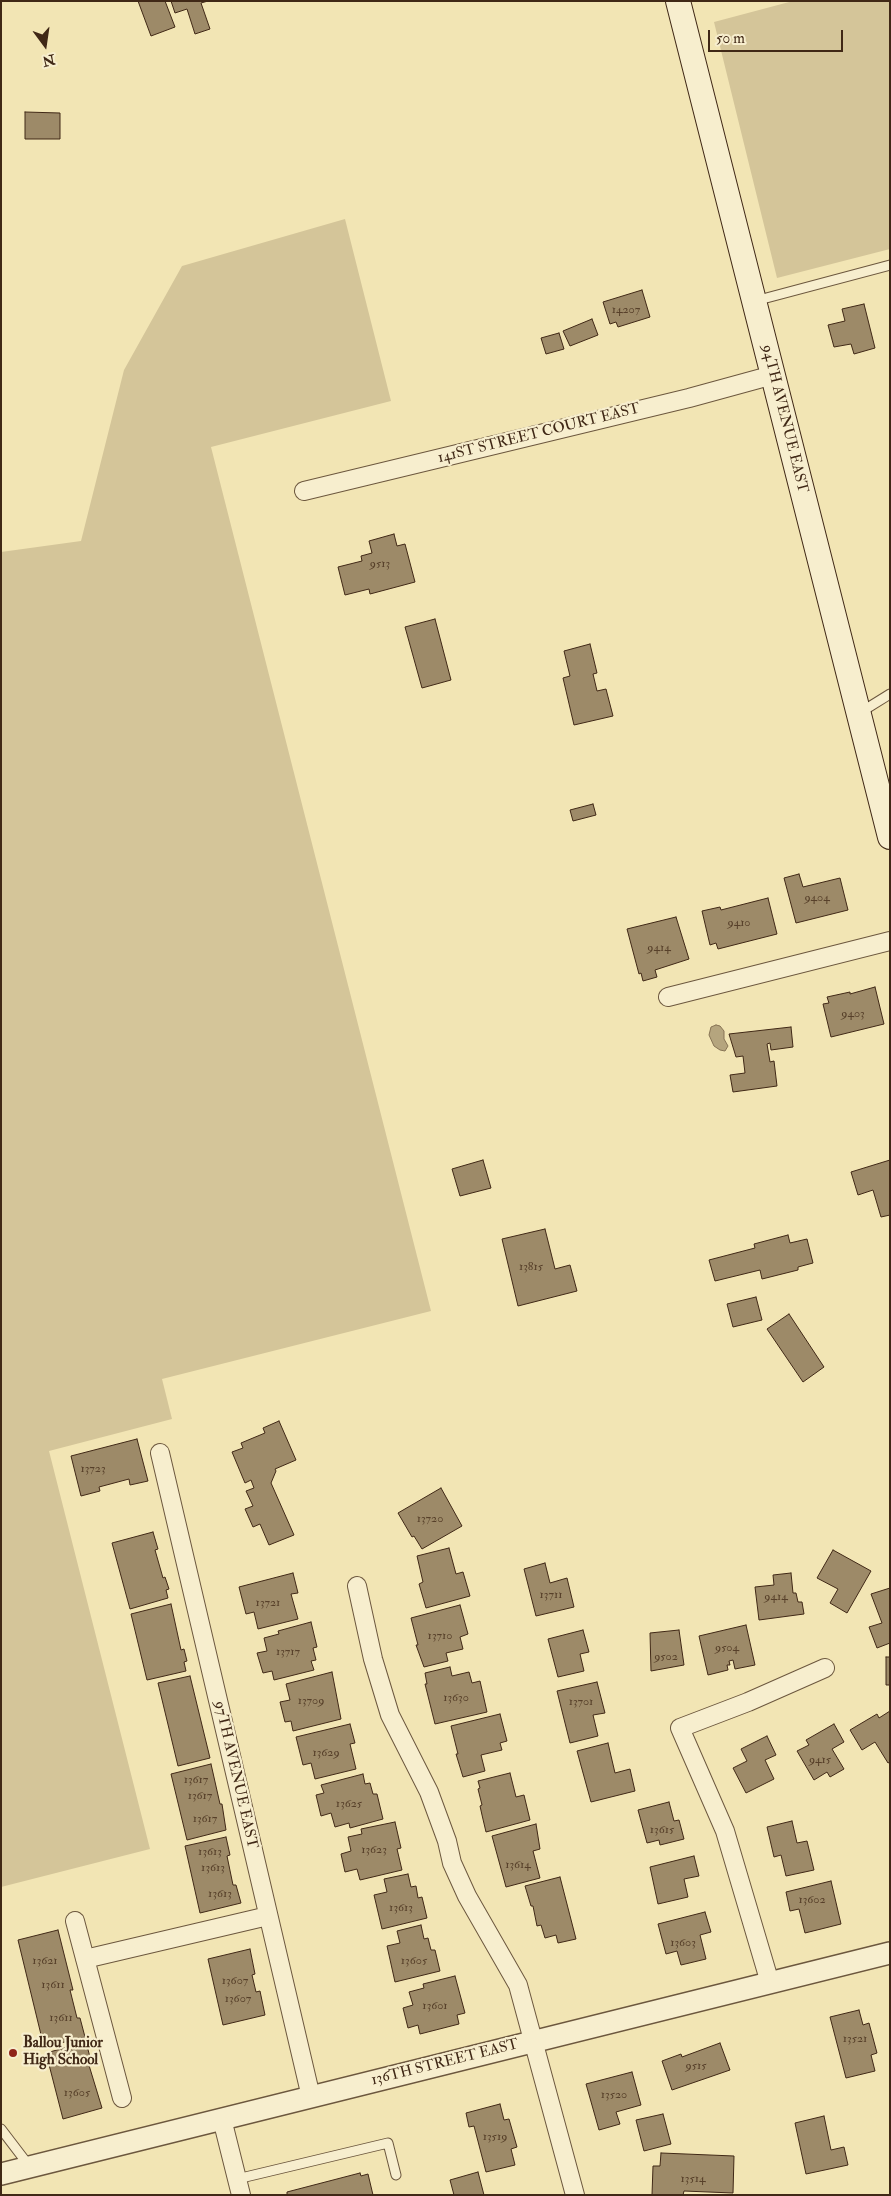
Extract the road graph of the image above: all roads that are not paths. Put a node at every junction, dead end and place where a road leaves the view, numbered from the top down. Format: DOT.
graph roads {
  1 [pos="678,1"];
  2 [pos="890,265"];
  3 [pos="754,301"];
  4 [pos="773,375"];
  5 [pos="304,491"];
  6 [pos="890,694"];
  7 [pos="859,714"];
  8 [pos="890,837"];
  9 [pos="890,941"];
  10 [pos="668,997"];
  11 [pos="160,1453"];
  12 [pos="358,1586"];
  13 [pos="825,1668"];
  14 [pos="268,1916"];
  15 [pos="76,1921"];
  16 [pos="890,1953"];
  17 [pos="85,1959"];
  18 [pos="770,1983"];
  19 [pos="533,2041"];
  20 [pos="311,2097"];
  21 [pos="122,2098"];
  22 [pos="222,2119"];
  23 [pos="1,2129"];
  24 [pos="30,2167"];
  25 [pos="1,2174"];
  26 [pos="396,2175"];
  27 [pos="239,2187"];
  28 [pos="575,2195"];
  1 -- 3 [label="main road, 94TH AVENUE EAST"];
  2 -- 3 [label="lane"];
  3 -- 4 [label="main road, 94TH AVENUE EAST"];
  4 -- 5 [label="street, 141ST STREET COURT EAST"];
  4 -- 7 [label="main road, 94TH AVENUE EAST"];
  6 -- 7 [label="lane"];
  7 -- 8 [label="main road, 94TH AVENUE EAST"];
  9 -- 10 [label="street"];
  11 -- 14 [label="street, 97TH AVENUE EAST"];
  12 -- 19 [label="street"];
  13 -- 18 [label="street"];
  14 -- 17 [label="street"];
  14 -- 20 [label="street, 97TH AVENUE EAST"];
  15 -- 17 [label="street"];
  16 -- 18 [label="street, 136TH STREET EAST"];
  17 -- 21 [label="street"];
  18 -- 19 [label="street, 136TH STREET EAST"];
  19 -- 20 [label="street, 136TH STREET EAST"];
  19 -- 28 [label="street"];
  20 -- 22 [label="street, 136TH STREET EAST"];
  22 -- 24 [label="street, 136TH STREET EAST"];
  22 -- 27 [label="street"];
  23 -- 24 [label="lane"];
  24 -- 25 [label="street, 136TH STREET EAST"];
  26 -- 27 [label="lane"];
}
